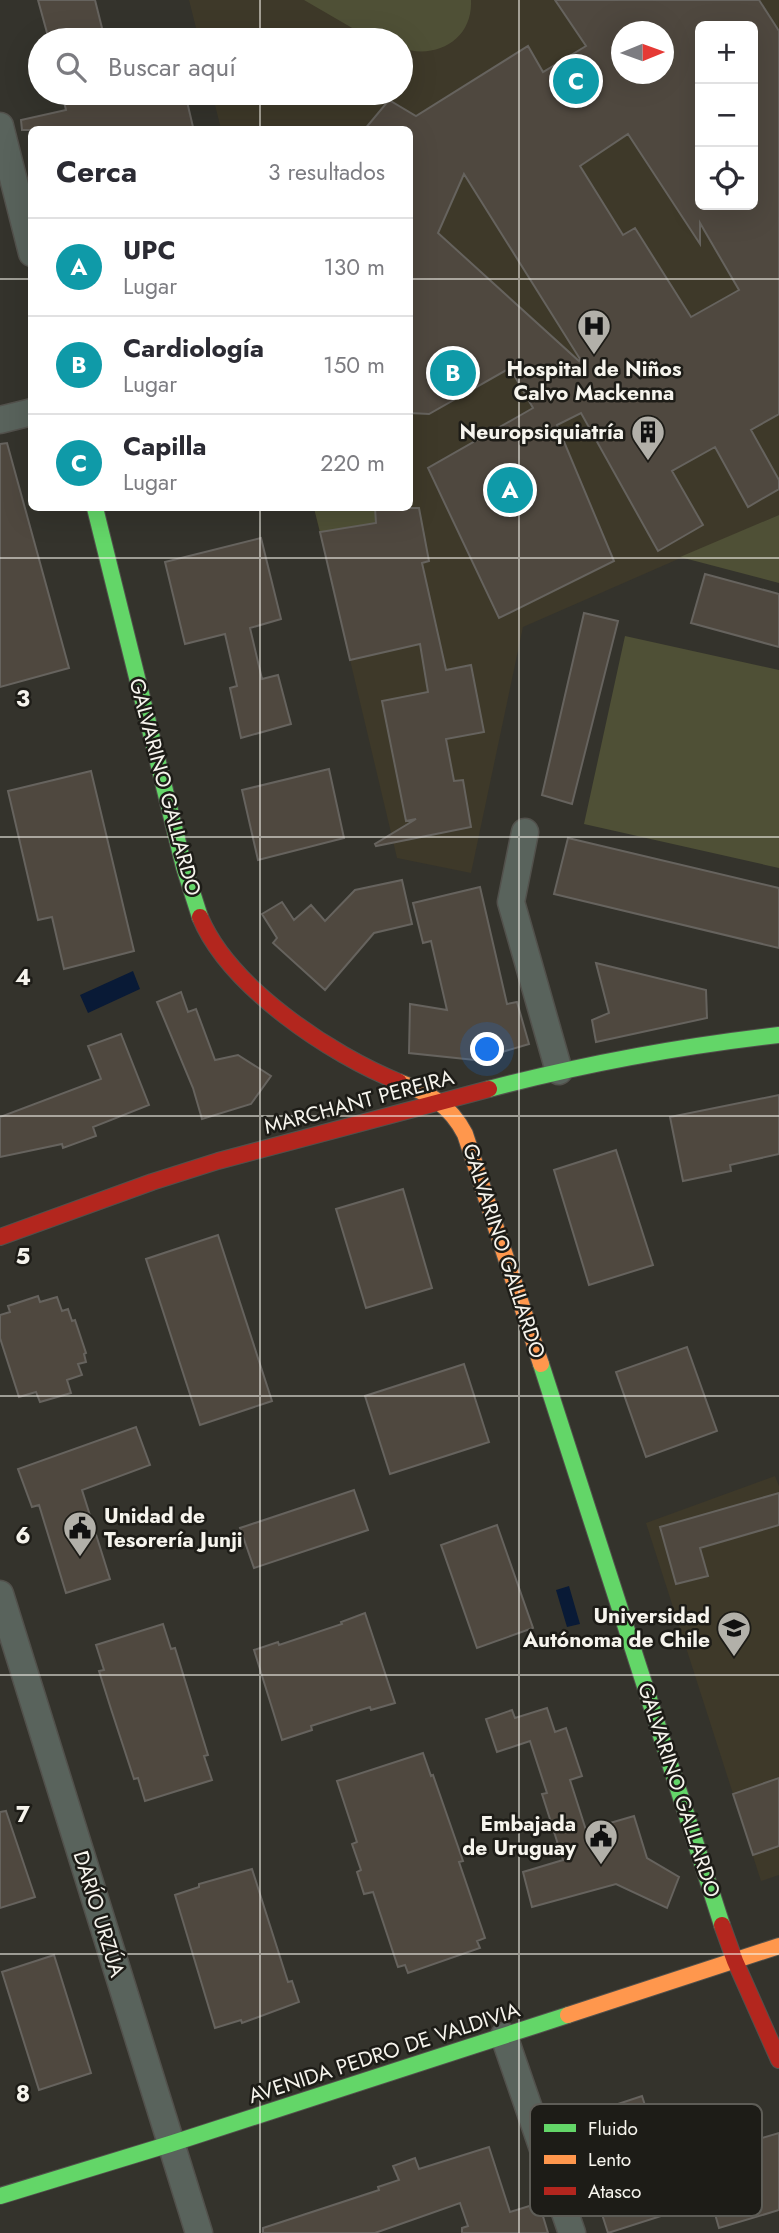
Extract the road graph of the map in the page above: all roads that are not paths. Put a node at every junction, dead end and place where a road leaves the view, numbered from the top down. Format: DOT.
graph roads {
  1 [pos="0,126"];
  2 [pos="28,237"];
  3 [pos="28,413"];
  4 [pos="0,421"];
  5 [pos="96,511"];
  6 [pos="525,832"];
  7 [pos="779,1035"];
  8 [pos="559,1071"];
  9 [pos="442,1102"];
  10 [pos="0,1237"];
  11 [pos="0,1594"];
  12 [pos="779,1946"];
  13 [pos="735,1961"];
  14 [pos="504,2036"];
  15 [pos="779,2060"];
  16 [pos="530,2111"];
  17 [pos="170,2144"];
  18 [pos="0,2196"];
  19 [pos="566,2216"];
  20 [pos="199,2233"];
  21 [pos="572,2233"];
  1 -- 2 [label="street"];
  3 -- 4 [label="street"];
  5 -- 9 [label="street, GALVARINO GALLARDO"];
  6 -- 8 [label="street"];
  7 -- 8 [label="street, MARCHANT PEREIRA"];
  8 -- 9 [label="street, MARCHANT PEREIRA"];
  9 -- 10 [label="street, MARCHANT PEREIRA"];
  9 -- 13 [label="street, GALVARINO GALLARDO"];
  11 -- 17 [label="street, DARÍO URZÚA"];
  12 -- 13 [label="street, AVENIDA PEDRO DE VALDIVIA"];
  13 -- 14 [label="street, AVENIDA PEDRO DE VALDIVIA"];
  13 -- 15 [label="street, GALVARINO GALLARDO"];
  14 -- 16 [label="street"];
  14 -- 17 [label="street, AVENIDA PEDRO DE VALDIVIA"];
  17 -- 18 [label="street, AVENIDA PEDRO DE VALDIVIA"];
  17 -- 20 [label="street, DARÍO URZÚA"];
  19 -- 21 [label="street"];
}
